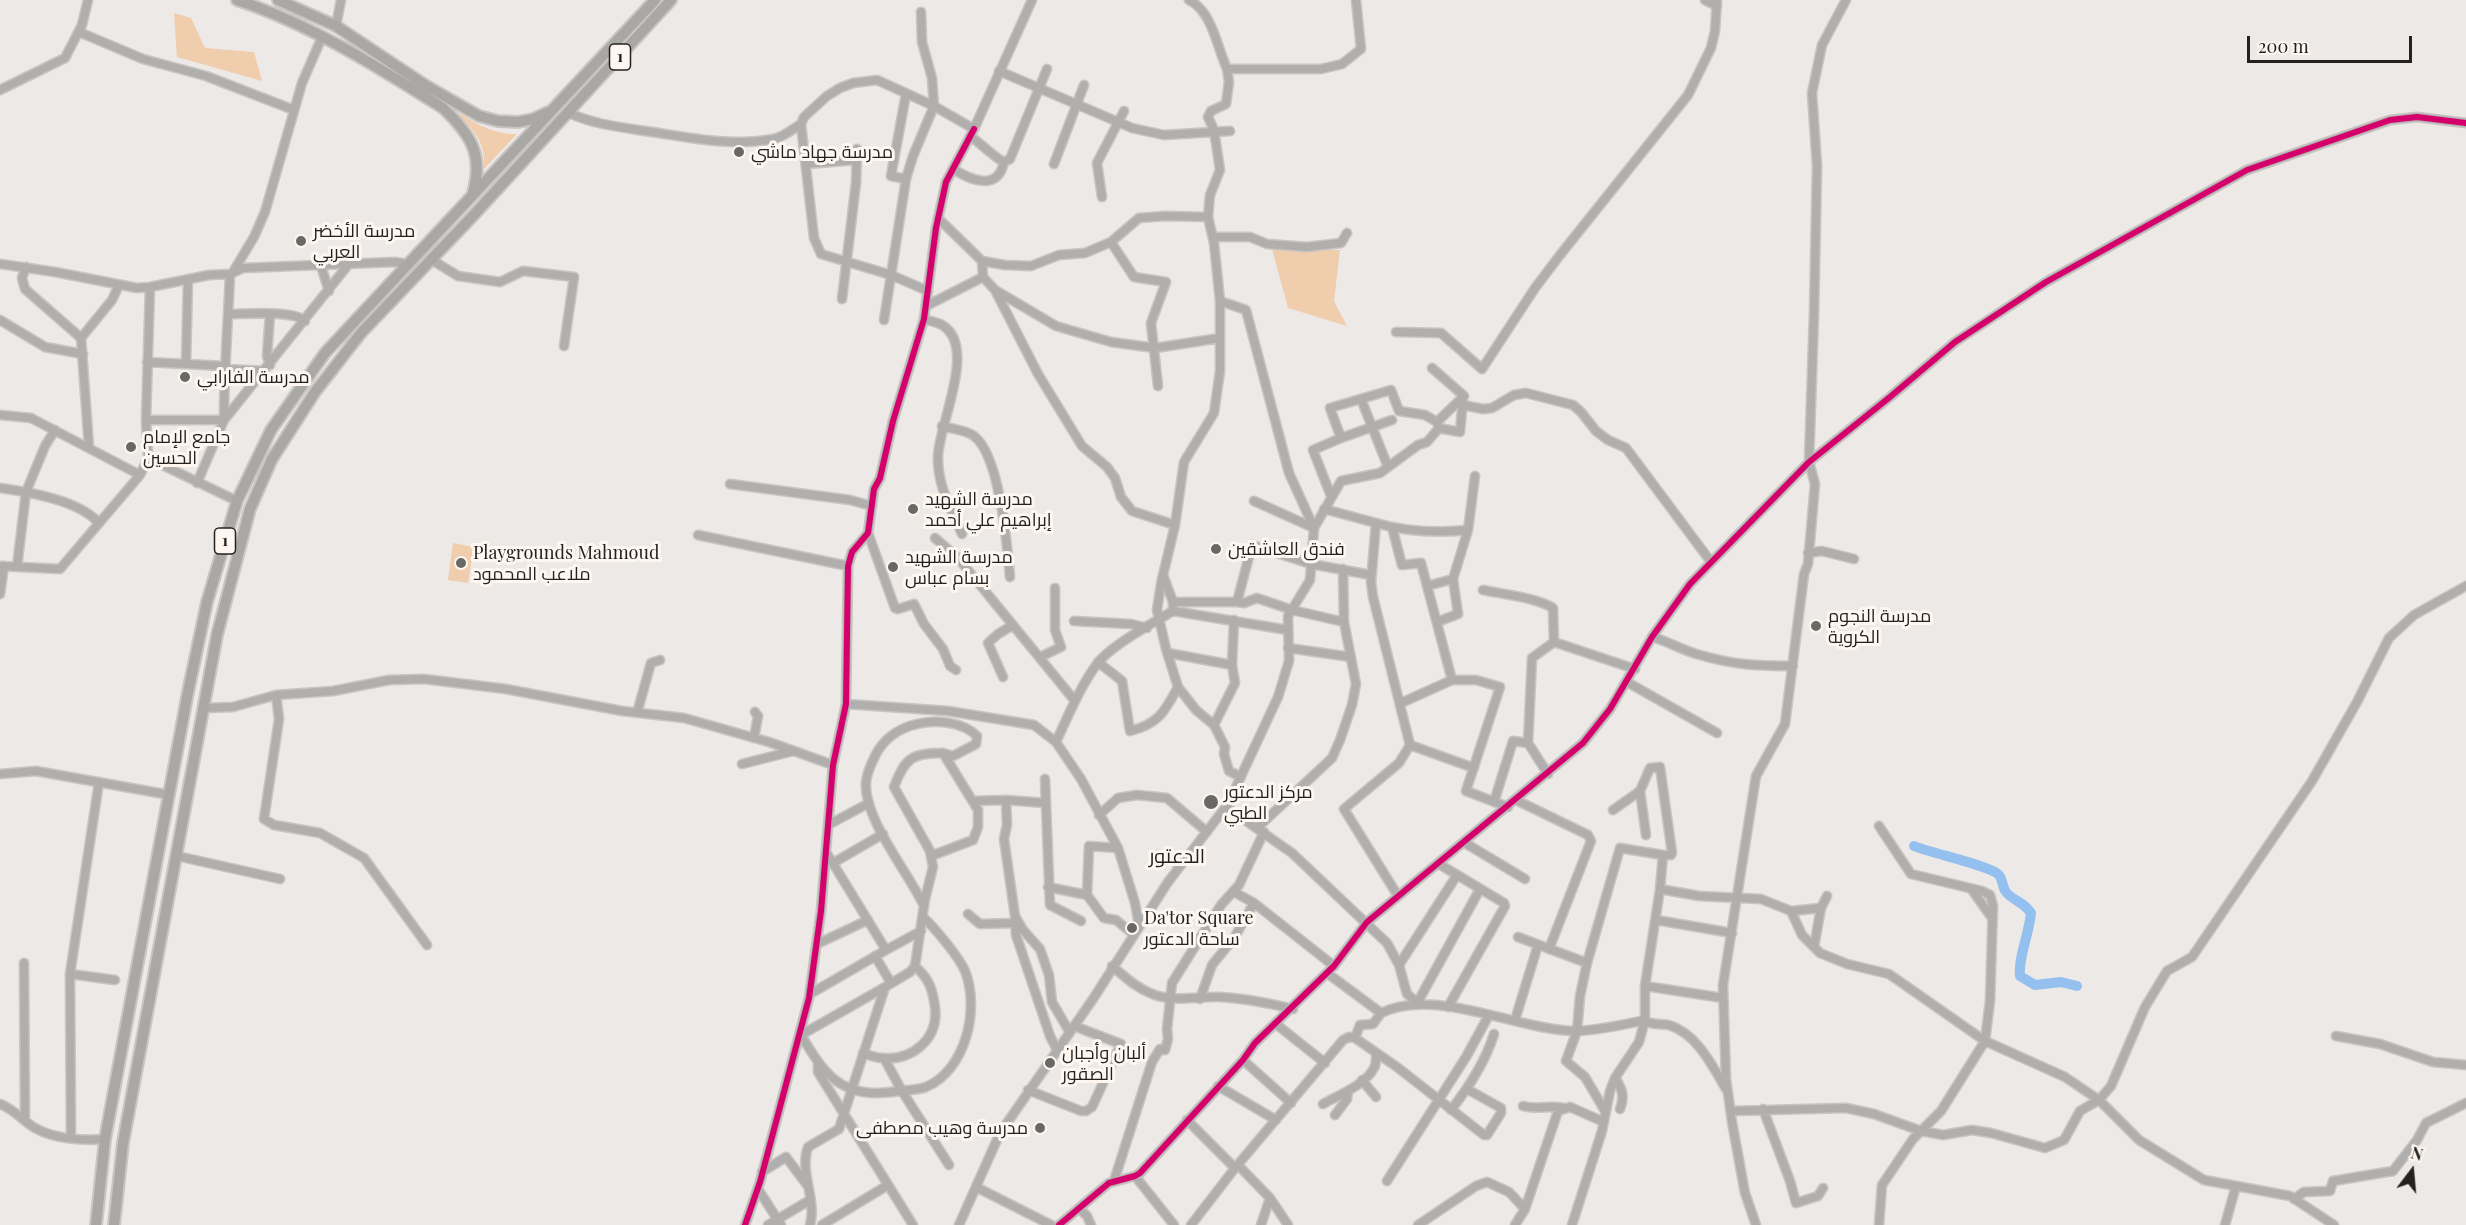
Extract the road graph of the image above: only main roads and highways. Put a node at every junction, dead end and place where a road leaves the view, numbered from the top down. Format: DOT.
graph roads {
  1 [pos="237,0"];
  2 [pos="278,0"];
  3 [pos="671,0"];
  4 [pos="654,1"];
  5 [pos="661,11"];
  6 [pos="423,90"];
  7 [pos="554,109"];
  8 [pos="473,193"];
  9 [pos="350,325"];
  10 [pos="362,333"];
  11 [pos="201,630"];
  12 [pos="217,634"];
  13 [pos="100,1191"];
  14 [pos="116,1193"];
  15 [pos="96,1225"];
  16 [pos="114,1225"];
  1 -- 6 [label="main road"];
  2 -- 6 [label="main road"];
  3 -- 5 [label="main road, 1"];
  4 -- 5 [label="main road"];
  4 -- 7 [label="main road, 1"];
  5 -- 10 [label="main road, 1"];
  6 -- 7 [label="main road"];
  6 -- 8 [label="main road"];
  7 -- 8 [label="main road, 1"];
  8 -- 9 [label="main road, 1"];
  9 -- 10 [label="main road"];
  9 -- 11 [label="main road, 1"];
  10 -- 12 [label="main road, 1"];
  11 -- 12 [label="main road"];
  11 -- 13 [label="main road, 1"];
  12 -- 14 [label="main road, 1"];
  13 -- 14 [label="main road"];
  13 -- 15 [label="main road, 1"];
  14 -- 16 [label="main road, 1"];
}
